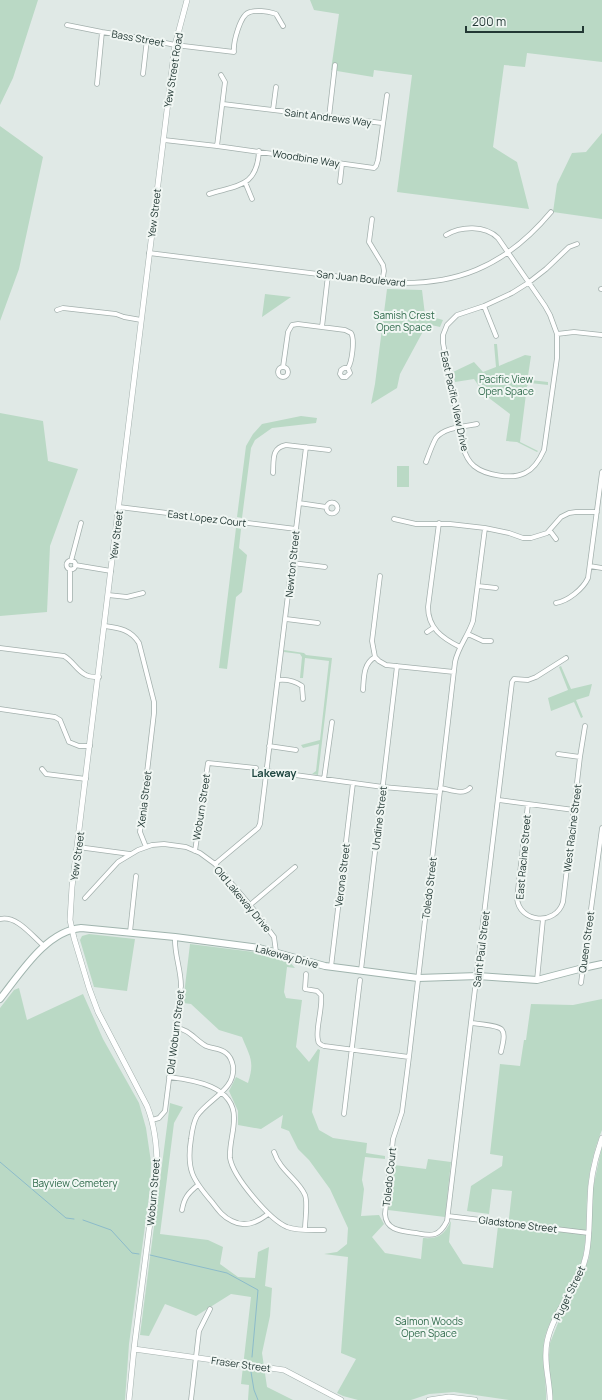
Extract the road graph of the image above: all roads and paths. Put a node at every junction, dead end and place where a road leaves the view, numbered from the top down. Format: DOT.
graph roads {
  1 [pos="187,0"];
  2 [pos="67,25"];
  3 [pos="283,26"];
  4 [pos="102,32"];
  5 [pos="147,39"];
  6 [pos="176,45"];
  7 [pos="335,65"];
  8 [pos="143,74"];
  9 [pos="221,75"];
  10 [pos="97,84"];
  11 [pos="276,87"];
  12 [pos="386,95"];
  13 [pos="223,104"];
  14 [pos="273,110"];
  15 [pos="329,117"];
  16 [pos="382,123"];
  17 [pos="164,140"];
  18 [pos="218,146"];
  19 [pos="259,151"];
  20 [pos="342,164"];
  21 [pos="245,182"];
  22 [pos="340,182"];
  23 [pos="209,194"];
  24 [pos="252,199"];
  25 [pos="551,212"];
  26 [pos="372,219"];
  27 [pos="446,235"];
  28 [pos="577,244"];
  29 [pos="149,253"];
  30 [pos="508,253"];
  31 [pos="328,275"];
  32 [pos="382,282"];
  33 [pos="528,283"];
  34 [pos="484,306"];
  35 [pos="57,310"];
  36 [pos="141,320"];
  37 [pos="322,327"];
  38 [pos="557,334"];
  39 [pos="602,335"];
  40 [pos="496,336"];
  41 [pos="283,367"];
  42 [pos="348,368"];
  43 [pos="477,424"];
  44 [pos="459,427"];
  45 [pos="306,447"];
  46 [pos="329,450"];
  47 [pos="426,462"];
  48 [pos="602,472"];
  49 [pos="272,473"];
  50 [pos="299,503"];
  51 [pos="119,507"];
  52 [pos="326,507"];
  53 [pos="597,512"];
  54 [pos="394,519"];
  55 [pos="81,523"];
  56 [pos="439,523"];
  57 [pos="485,528"];
  58 [pos="296,529"];
  59 [pos="550,531"];
  60 [pos="556,539"];
  61 [pos="72,561"];
  62 [pos="292,563"];
  63 [pos="75,565"];
  64 [pos="590,566"];
  65 [pos="325,567"];
  66 [pos="602,568"];
  67 [pos="70,570"];
  68 [pos="111,571"];
  69 [pos="380,576"];
  70 [pos="478,586"];
  71 [pos="496,588"];
  72 [pos="143,593"];
  73 [pos="108,595"];
  74 [pos="70,600"];
  75 [pos="556,603"];
  76 [pos="286,619"];
  77 [pos="318,623"];
  78 [pos="105,626"];
  79 [pos="433,628"];
  80 [pos="427,632"];
  81 [pos="468,634"];
  82 [pos="491,641"];
  83 [pos="460,647"];
  84 [pos="0,648"];
  85 [pos="375,657"];
  86 [pos="566,658"];
  87 [pos="397,666"];
  88 [pos="454,672"];
  89 [pos="98,677"];
  90 [pos="278,680"];
  91 [pos="363,690"];
  92 [pos="303,699"];
  93 [pos="0,709"];
  94 [pos="332,722"];
  95 [pos="585,726"];
  96 [pos="90,746"];
  97 [pos="269,746"];
  98 [pos="296,750"];
  99 [pos="558,754"];
  100 [pos="580,757"];
  101 [pos="256,768"];
  102 [pos="42,769"];
  103 [pos="266,771"];
  104 [pos="86,779"];
  105 [pos="324,779"];
  106 [pos="353,783"];
  107 [pos="383,787"];
  108 [pos="470,788"];
  109 [pos="440,790"];
  110 [pos="499,800"];
  111 [pos="528,804"];
  112 [pos="574,810"];
  113 [pos="602,828"];
  114 [pos="78,847"];
  115 [pos="146,847"];
  116 [pos="195,850"];
  117 [pos="130,854"];
  118 [pos="215,864"];
  119 [pos="295,867"];
  120 [pos="136,876"];
  121 [pos="85,898"];
  122 [pos="250,905"];
  123 [pos="544,919"];
  124 [pos="0,920"];
  125 [pos="71,929"];
  126 [pos="130,932"];
  127 [pos="175,937"];
  128 [pos="44,946"];
  129 [pos="276,952"];
  130 [pos="602,964"];
  131 [pos="331,967"];
  132 [pos="583,968"];
  133 [pos="361,970"];
  134 [pos="306,974"];
  135 [pos="478,976"];
  136 [pos="418,978"];
  137 [pos="360,980"];
  138 [pos="538,980"];
  139 [pos="581,983"];
  140 [pos="0,999"];
  141 [pos="472,1023"];
  142 [pos="176,1028"];
  143 [pos="351,1050"];
  144 [pos="501,1052"];
  145 [pos="409,1058"];
  146 [pos="169,1077"];
  147 [pos="222,1093"];
  148 [pos="344,1114"];
  149 [pos="152,1120"];
  150 [pos="396,1129"];
  151 [pos="602,1138"];
  152 [pos="274,1152"];
  153 [pos="198,1185"];
  154 [pos="182,1210"];
  155 [pos="268,1214"];
  156 [pos="448,1216"];
  157 [pos="305,1229"];
  158 [pos="324,1230"];
  159 [pos="589,1233"];
  160 [pos="210,1309"];
  161 [pos="134,1349"];
  162 [pos="196,1358"];
  163 [pos="129,1400"];
  164 [pos="191,1400"];
  165 [pos="341,1400"];
  166 [pos="430,1400"];
  167 [pos="475,1400"];
  168 [pos="550,1400"];
  1 -- 6 [label="street, Yew Street Road"];
  2 -- 4 [label="street, Bass Street"];
  3 -- 6 [label="street, Bass Street"];
  4 -- 5 [label="street, Bass Street"];
  4 -- 10 [label="street"];
  5 -- 6 [label="street, Bass Street"];
  5 -- 8 [label="street"];
  6 -- 17 [label="street, Yew Street Road"];
  7 -- 15 [label="street"];
  9 -- 13 [label="street"];
  11 -- 14 [label="street, Saint Andrews Way"];
  12 -- 16 [label="street, Woodbine Way"];
  13 -- 14 [label="street, Saint Andrews Way"];
  13 -- 18 [label="street"];
  14 -- 15 [label="street, Saint Andrews Way"];
  15 -- 16 [label="street, Saint Andrews Way"];
  16 -- 20 [label="street, Woodbine Way"];
  17 -- 18 [label="street, Woodbine Way"];
  17 -- 29 [label="street, Yew Street"];
  18 -- 19 [label="street, Woodbine Way"];
  19 -- 20 [label="street, Woodbine Way"];
  19 -- 21 [label="street"];
  20 -- 22 [label="street"];
  21 -- 23 [label="street"];
  21 -- 24 [label="street"];
  25 -- 30 [label="street, San Juan Boulevard"];
  26 -- 32 [label="street"];
  27 -- 30 [label="street"];
  28 -- 33 [label="street, East Pacific View Drive"];
  29 -- 31 [label="street, San Juan Boulevard"];
  29 -- 36 [label="street, Yew Street"];
  30 -- 32 [label="street, San Juan Boulevard"];
  30 -- 33 [label="street"];
  31 -- 32 [label="street, San Juan Boulevard"];
  31 -- 37 [label="street"];
  33 -- 34 [label="street, East Pacific View Drive"];
  33 -- 38 [label="street"];
  34 -- 40 [label="street"];
  34 -- 44 [label="street, East Pacific View Drive"];
  35 -- 36 [label="street"];
  36 -- 51 [label="street, Yew Street"];
  37 -- 41 [label="street"];
  37 -- 42 [label="street"];
  38 -- 39 [label="street"];
  38 -- 44 [label="street, East Pacific View Drive"];
  43 -- 44 [label="street"];
  44 -- 47 [label="street"];
  45 -- 46 [label="street"];
  45 -- 49 [label="street"];
  45 -- 50 [label="street, Newton Street"];
  48 -- 53 [label="street"];
  50 -- 52 [label="street"];
  50 -- 58 [label="street, Newton Street"];
  51 -- 58 [label="street, East Lopez Court"];
  51 -- 68 [label="street, Yew Street"];
  53 -- 59 [label="street"];
  53 -- 64 [label="street"];
  54 -- 56 [label="street"];
  55 -- 61 [label="street"];
  56 -- 57 [label="street"];
  56 -- 79 [label="street"];
  57 -- 59 [label="street"];
  57 -- 70 [label="street, Toledo Street"];
  58 -- 62 [label="street, Newton Street"];
  59 -- 60 [label="street"];
  61 -- 63 [label="street"];
  61 -- 67 [label="street"];
  62 -- 65 [label="street"];
  62 -- 76 [label="street, Newton Street"];
  63 -- 67 [label="street"];
  63 -- 68 [label="street"];
  64 -- 66 [label="street"];
  64 -- 75 [label="street"];
  67 -- 74 [label="street"];
  68 -- 73 [label="street, Yew Street"];
  69 -- 85 [label="street"];
  70 -- 71 [label="street"];
  70 -- 81 [label="street, Toledo Street"];
  72 -- 73 [label="street"];
  73 -- 78 [label="street, Yew Street"];
  76 -- 77 [label="street"];
  76 -- 90 [label="street, Newton Street"];
  78 -- 89 [label="street, Yew Street"];
  78 -- 115 [label="street, Xenia Street"];
  79 -- 80 [label="street"];
  79 -- 83 [label="street"];
  81 -- 82 [label="street"];
  81 -- 83 [label="street, Toledo Street"];
  83 -- 88 [label="street, Toledo Street"];
  84 -- 89 [label="street"];
  85 -- 87 [label="street"];
  85 -- 91 [label="street"];
  86 -- 110 [label="street, Saint Paul Street"];
  87 -- 88 [label="street"];
  87 -- 107 [label="street, Undine Street"];
  88 -- 109 [label="street, Toledo Street"];
  89 -- 96 [label="street, Yew Street"];
  90 -- 92 [label="street"];
  90 -- 97 [label="street, Newton Street"];
  93 -- 96 [label="street"];
  94 -- 105 [label="street"];
  95 -- 100 [label="street, West Racine Street"];
  96 -- 104 [label="street, Yew Street"];
  97 -- 98 [label="street"];
  97 -- 103 [label="street, Newton Street"];
  99 -- 100 [label="street"];
  100 -- 112 [label="street, West Racine Street"];
  101 -- 116 [label="street, Woburn Street"];
  102 -- 104 [label="street"];
  103 -- 105 [label="street"];
  103 -- 118 [label="street, Newton Street"];
  104 -- 114 [label="street, Yew Street"];
  105 -- 106 [label="street"];
  106 -- 107 [label="street"];
  106 -- 131 [label="street, Verona Street"];
  107 -- 109 [label="street"];
  107 -- 133 [label="street, Undine Street"];
  108 -- 109 [label="street"];
  109 -- 136 [label="street, Toledo Street"];
  110 -- 111 [label="street"];
  110 -- 135 [label="street, Saint Paul Street"];
  111 -- 112 [label="street"];
  111 -- 123 [label="street, East Racine Street"];
  112 -- 123 [label="street, West Racine Street"];
  113 -- 132 [label="street, Queen Street"];
  114 -- 117 [label="street"];
  114 -- 125 [label="street, Yew Street"];
  115 -- 116 [label="street, Old Lakeway Drive"];
  115 -- 117 [label="street, Old Lakeway Drive"];
  116 -- 118 [label="street, Old Lakeway Drive"];
  117 -- 121 [label="street, Old Lakeway Drive"];
  118 -- 122 [label="street, Old Lakeway Drive"];
  119 -- 122 [label="street"];
  120 -- 126 [label="street"];
  122 -- 129 [label="street, Old Lakeway Drive"];
  123 -- 138 [label="street"];
  124 -- 128 [label="street"];
  125 -- 126 [label="main road, Lakeway Drive"];
  125 -- 128 [label="main road, Lakeway Drive"];
  125 -- 149 [label="street, Woburn Street"];
  126 -- 127 [label="main road, Lakeway Drive"];
  127 -- 129 [label="main road, Lakeway Drive"];
  127 -- 142 [label="street, Old Woburn Street"];
  128 -- 140 [label="main road, Lakeway Drive"];
  129 -- 131 [label="main road, Lakeway Drive"];
  130 -- 132 [label="main road, Lakeway Drive"];
  131 -- 133 [label="main road, Lakeway Drive"];
  132 -- 138 [label="main road, Lakeway Drive"];
  132 -- 139 [label="street, Queen Street"];
  133 -- 136 [label="main road, Lakeway Drive"];
  134 -- 143 [label="street"];
  135 -- 136 [label="main road, Lakeway Drive"];
  135 -- 138 [label="main road, Lakeway Drive"];
  135 -- 141 [label="street, Saint Paul Street"];
  136 -- 145 [label="street, Toledo Street"];
  137 -- 143 [label="street"];
  141 -- 144 [label="street"];
  141 -- 156 [label="street, Saint Paul Street"];
  142 -- 146 [label="street, Old Woburn Street"];
  142 -- 147 [label="street"];
  143 -- 145 [label="street"];
  143 -- 148 [label="street"];
  145 -- 150 [label="street, Toledo Street"];
  146 -- 147 [label="street"];
  146 -- 149 [label="street, Old Woburn Street"];
  147 -- 153 [label="street"];
  147 -- 155 [label="street"];
  149 -- 161 [label="street, Woburn Street"];
  150 -- 156 [label="street, Toledo Court"];
  151 -- 159 [label="street, Puget Street"];
  152 -- 157 [label="street"];
  153 -- 154 [label="street"];
  153 -- 155 [label="street"];
  155 -- 157 [label="street"];
  156 -- 159 [label="street, Gladstone Street"];
  157 -- 158 [label="street"];
  159 -- 168 [label="street, Puget Street"];
  160 -- 162 [label="street"];
  161 -- 162 [label="street, Fraser Street"];
  161 -- 163 [label="street, Woburn Street"];
  162 -- 164 [label="street"];
  162 -- 165 [label="street, Fraser Street"];
  166 -- 167 [label="street"];
}
